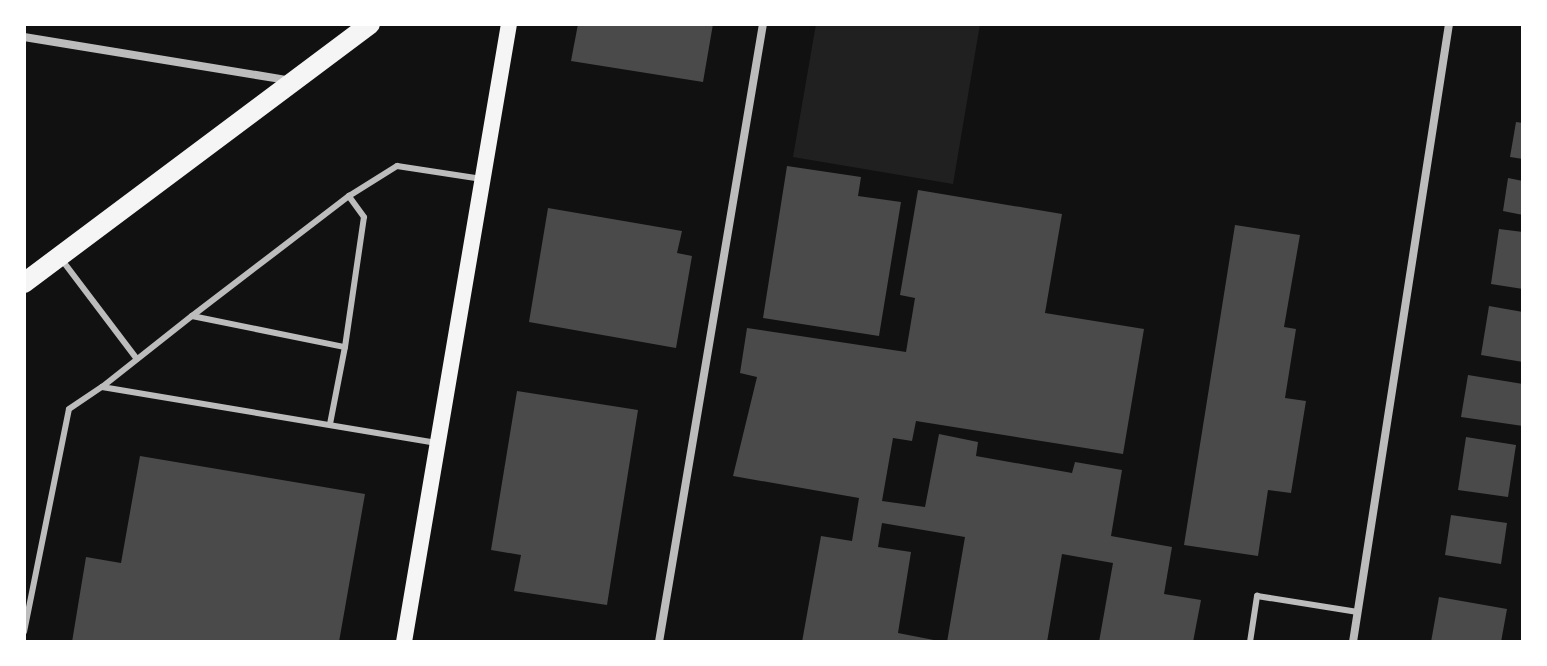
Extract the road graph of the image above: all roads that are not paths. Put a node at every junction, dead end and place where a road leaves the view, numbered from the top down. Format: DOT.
graph roads {
  1 [pos="370,24"];
  2 [pos="509,24"];
  3 [pos="763,24"];
  4 [pos="1449,24"];
  5 [pos="24,37"];
  6 [pos="293,81"];
  7 [pos="482,179"];
  8 [pos="349,196"];
  9 [pos="60,256"];
  10 [pos="24,283"];
  11 [pos="192,316"];
  12 [pos="345,347"];
  13 [pos="137,359"];
  14 [pos="102,387"];
  15 [pos="330,424"];
  16 [pos="438,443"];
  17 [pos="1358,612"];
  18 [pos="24,632"];
  19 [pos="404,642"];
  20 [pos="659,642"];
  21 [pos="1250,642"];
  22 [pos="1353,642"];
  1 -- 6 [label="main road"];
  2 -- 7 [label="main road"];
  3 -- 20 [label="street"];
  4 -- 17 [label="street"];
  5 -- 6 [label="street"];
  6 -- 9 [label="main road"];
  7 -- 8 [label="lane"];
  7 -- 16 [label="main road"];
  8 -- 11 [label="lane"];
  8 -- 12 [label="lane"];
  9 -- 10 [label="main road"];
  9 -- 13 [label="lane"];
  11 -- 12 [label="lane"];
  11 -- 13 [label="lane"];
  12 -- 15 [label="lane"];
  13 -- 14 [label="lane"];
  14 -- 15 [label="lane"];
  14 -- 18 [label="lane"];
  15 -- 16 [label="lane"];
  16 -- 19 [label="main road"];
  17 -- 21 [label="lane"];
  17 -- 22 [label="street"];
}
